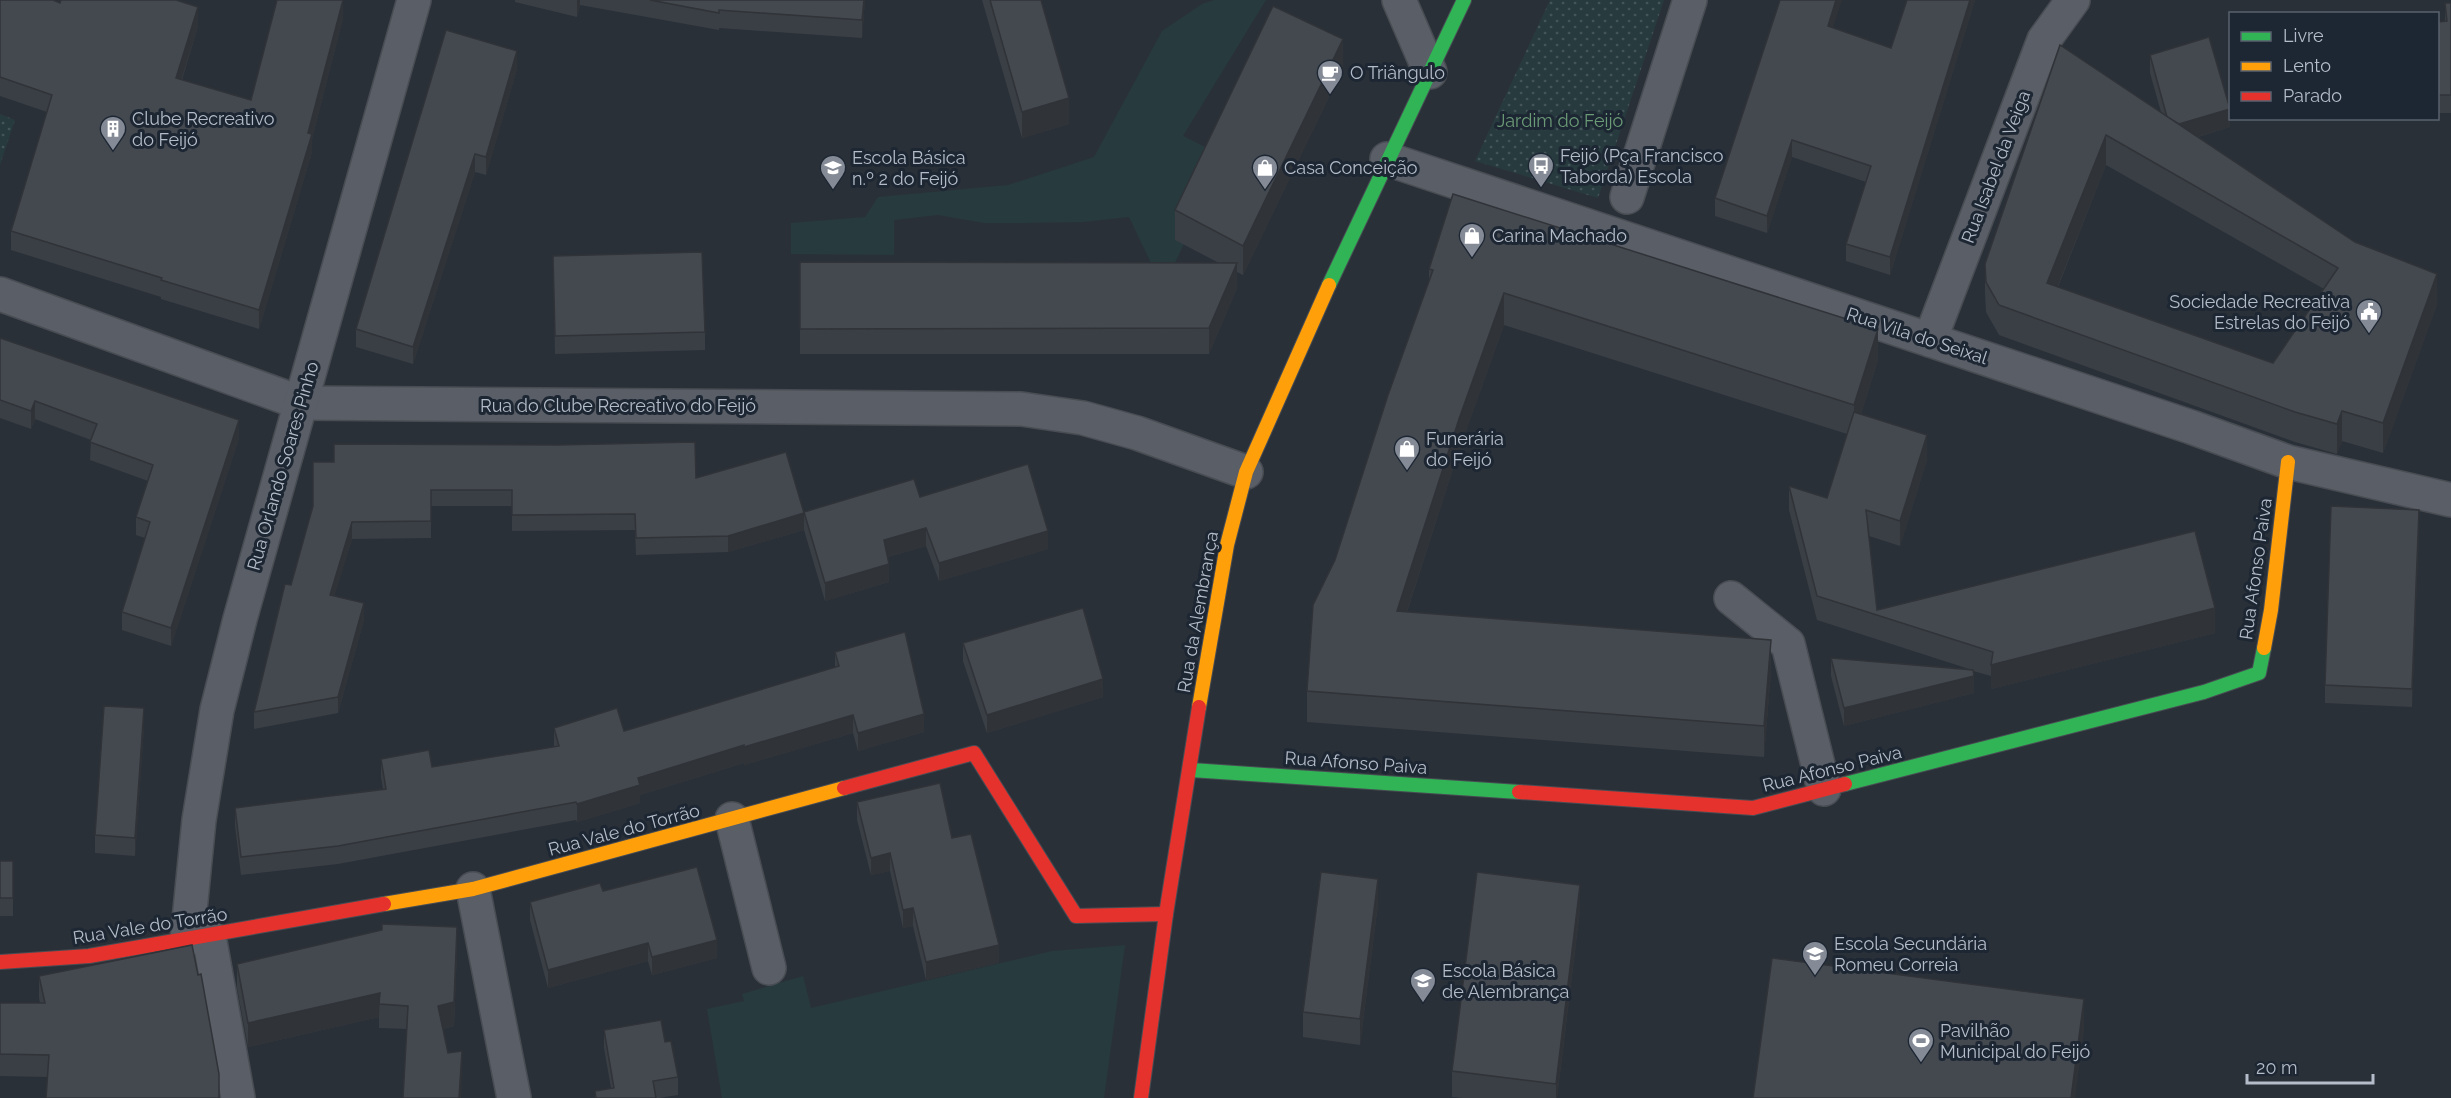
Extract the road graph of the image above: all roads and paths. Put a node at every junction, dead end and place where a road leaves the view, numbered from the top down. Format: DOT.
graph roads {
  1 [pos="414,0"];
  2 [pos="1399,0"];
  3 [pos="1464,0"];
  4 [pos="1690,0"];
  5 [pos="2073,0"];
  6 [pos="1430,72"];
  7 [pos="1387,159"];
  8 [pos="1627,197"];
  9 [pos="0,294"];
  10 [pos="1930,340"];
  11 [pos="301,403"];
  12 [pos="2288,462"];
  13 [pos="1246,472"];
  14 [pos="2451,500"];
  15 [pos="1731,598"];
  16 [pos="1191,770"];
  17 [pos="1824,789"];
  18 [pos="732,819"];
  19 [pos="472,890"];
  20 [pos="1166,914"];
  21 [pos="198,938"];
  22 [pos="0,962"];
  23 [pos="769,968"];
  24 [pos="238,1098"];
  25 [pos="514,1098"];
  26 [pos="1141,1098"];
  1 -- 11 [label="street, Rua Orlando Soares Pinho"];
  2 -- 6 [label="street"];
  3 -- 6 [label="street, Rua da Alembrança"];
  4 -- 8 [label="street"];
  5 -- 10 [label="street, Rua Isabel da Veiga"];
  6 -- 7 [label="street, Rua da Alembrança"];
  7 -- 10 [label="street, Rua Vila do Seixal"];
  7 -- 13 [label="street, Rua da Alembrança"];
  9 -- 11 [label="street, Rua do Clube Recreativo do Feijó"];
  10 -- 12 [label="street, Rua Vila do Seixal"];
  11 -- 13 [label="street, Rua do Clube Recreativo do Feijó"];
  11 -- 21 [label="street, Rua Orlando Soares Pinho"];
  12 -- 14 [label="street, Rua Vila do Seixal"];
  12 -- 17 [label="street, Rua Afonso Paiva"];
  13 -- 16 [label="street, Rua da Alembrança"];
  15 -- 17 [label="street"];
  16 -- 17 [label="street, Rua Afonso Paiva"];
  16 -- 20 [label="street, Rua da Alembrança"];
  18 -- 19 [label="street, Rua Vale do Torrão"];
  18 -- 20 [label="street, Rua Vale do Torrão"];
  18 -- 23 [label="street"];
  19 -- 21 [label="street, Rua Vale do Torrão"];
  19 -- 25 [label="street"];
  20 -- 26 [label="street, Rua da Alembrança"];
  21 -- 22 [label="street, Rua Vale do Torrão"];
  21 -- 24 [label="street, Rua Orlando Soares Pinho"];
}
